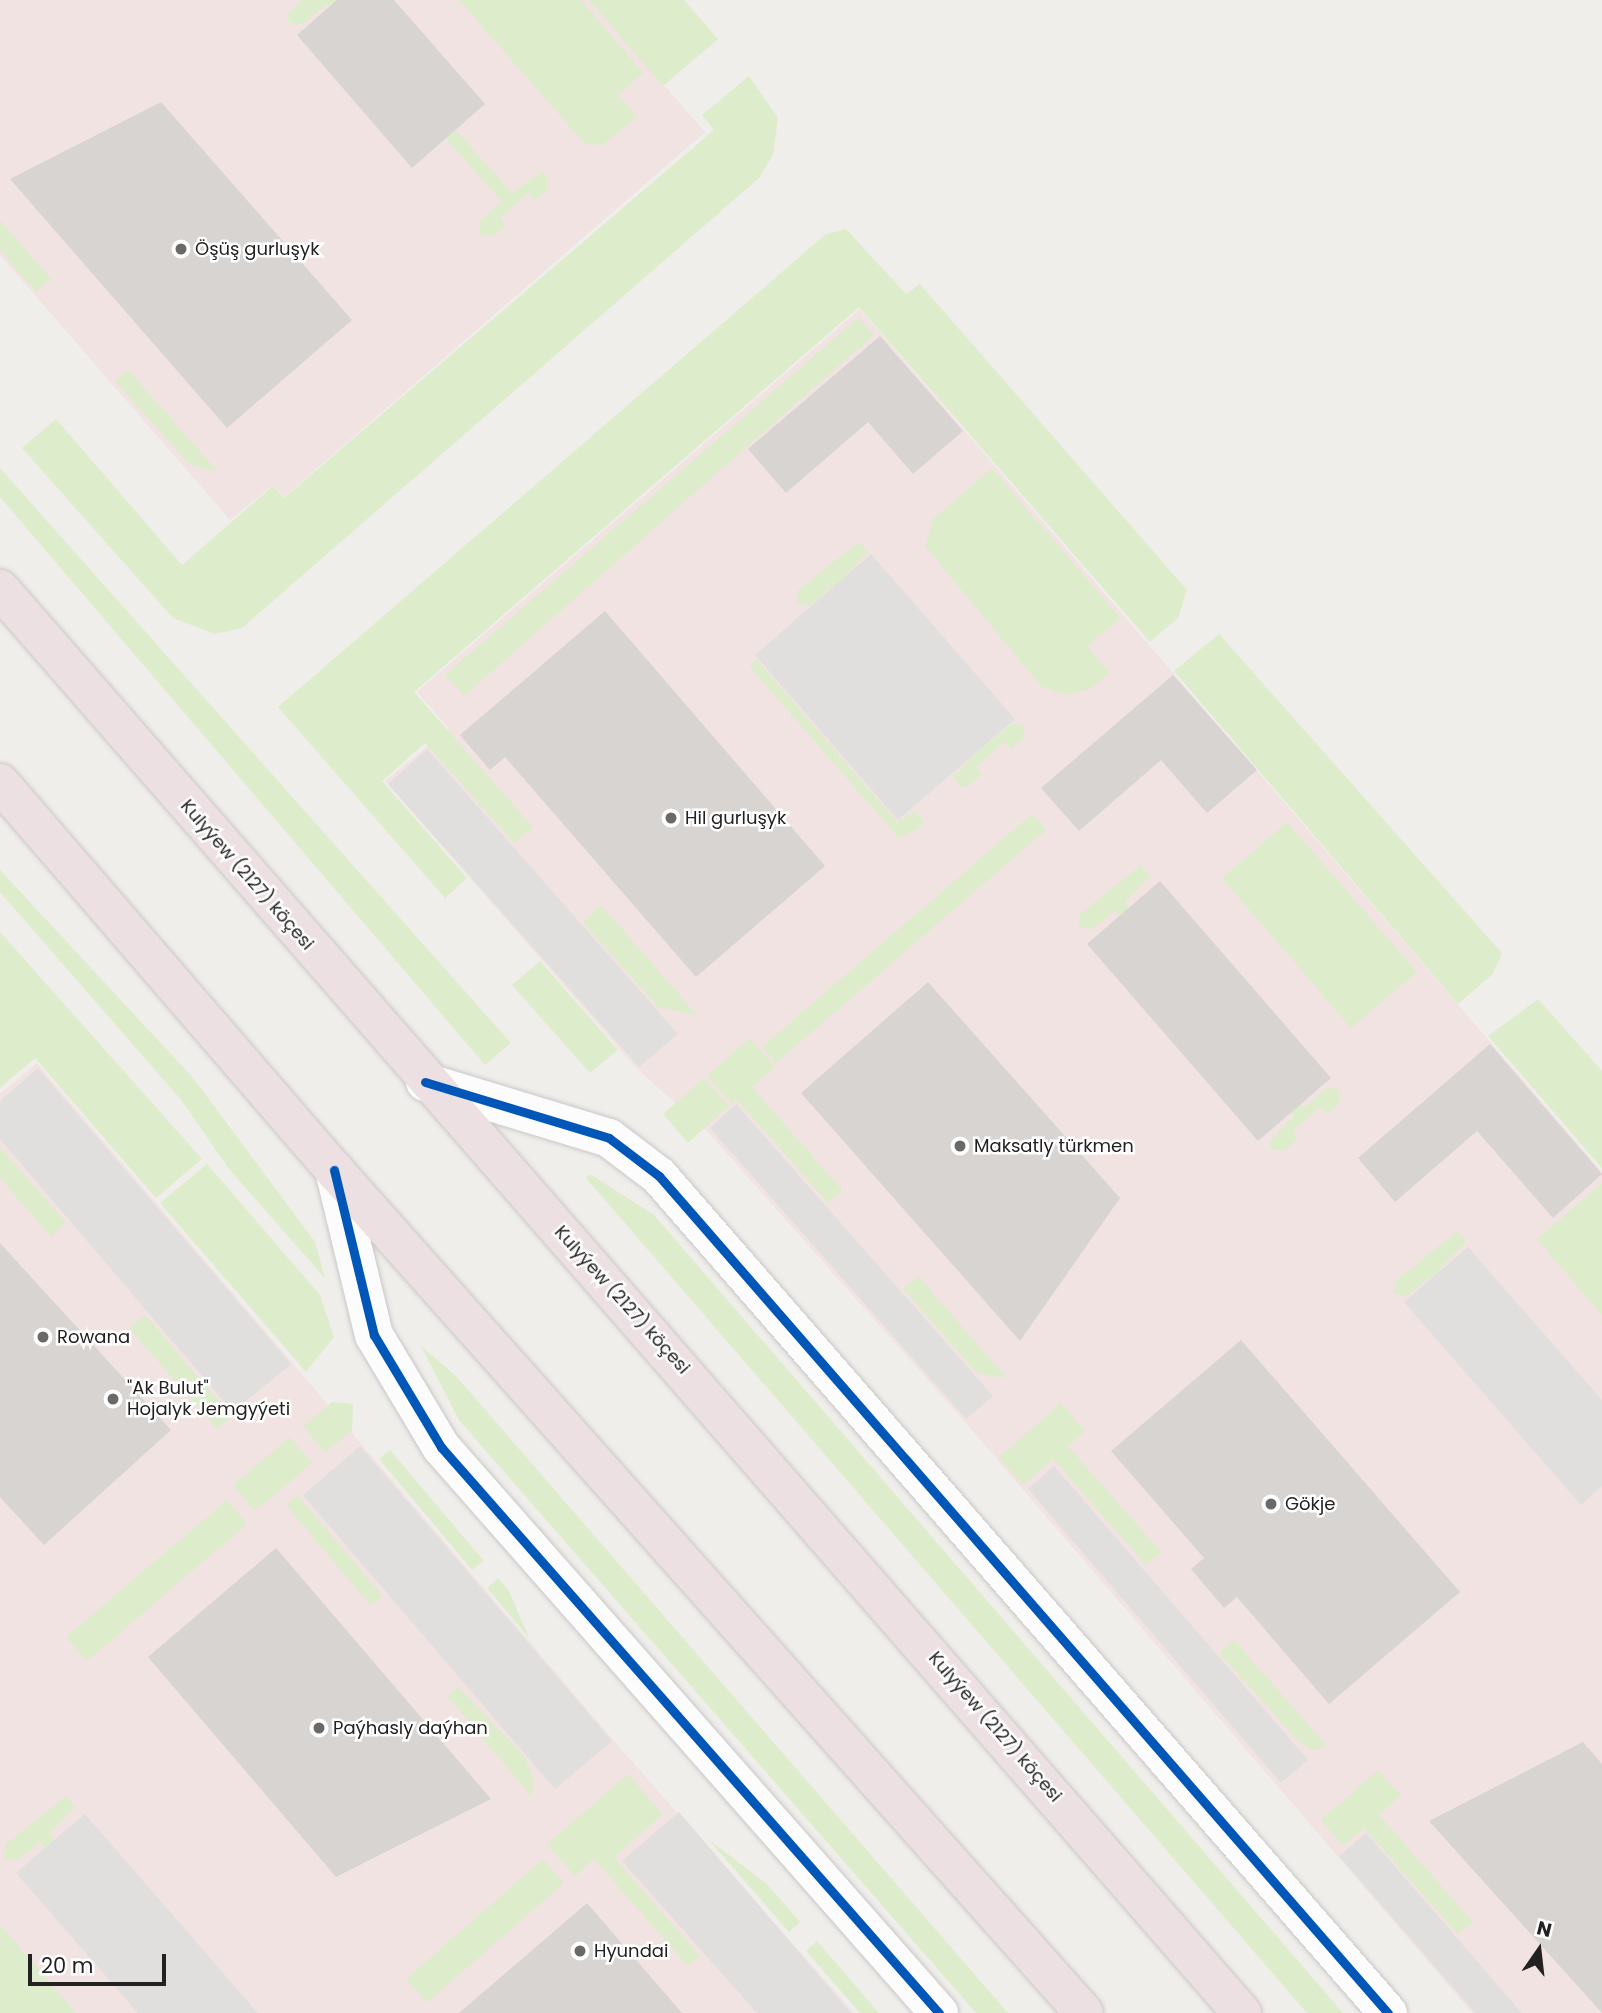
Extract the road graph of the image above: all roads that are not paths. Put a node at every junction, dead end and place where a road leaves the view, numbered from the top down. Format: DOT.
graph roads {
  1 [pos="0,589"];
  2 [pos="0,783"];
  3 [pos="425,1082"];
  4 [pos="334,1170"];
  5 [pos="939,2013"];
  6 [pos="1084,2013"];
  7 [pos="1242,2013"];
  8 [pos="1388,2013"];
  1 -- 3 [label="highway, Kulyýew (2127) köçesi"];
  2 -- 4 [label="highway"];
  3 -- 7 [label="highway, Kulyýew (2127) köçesi"];
  3 -- 8 [label="street"];
  4 -- 5 [label="street"];
  4 -- 6 [label="highway"];
}
